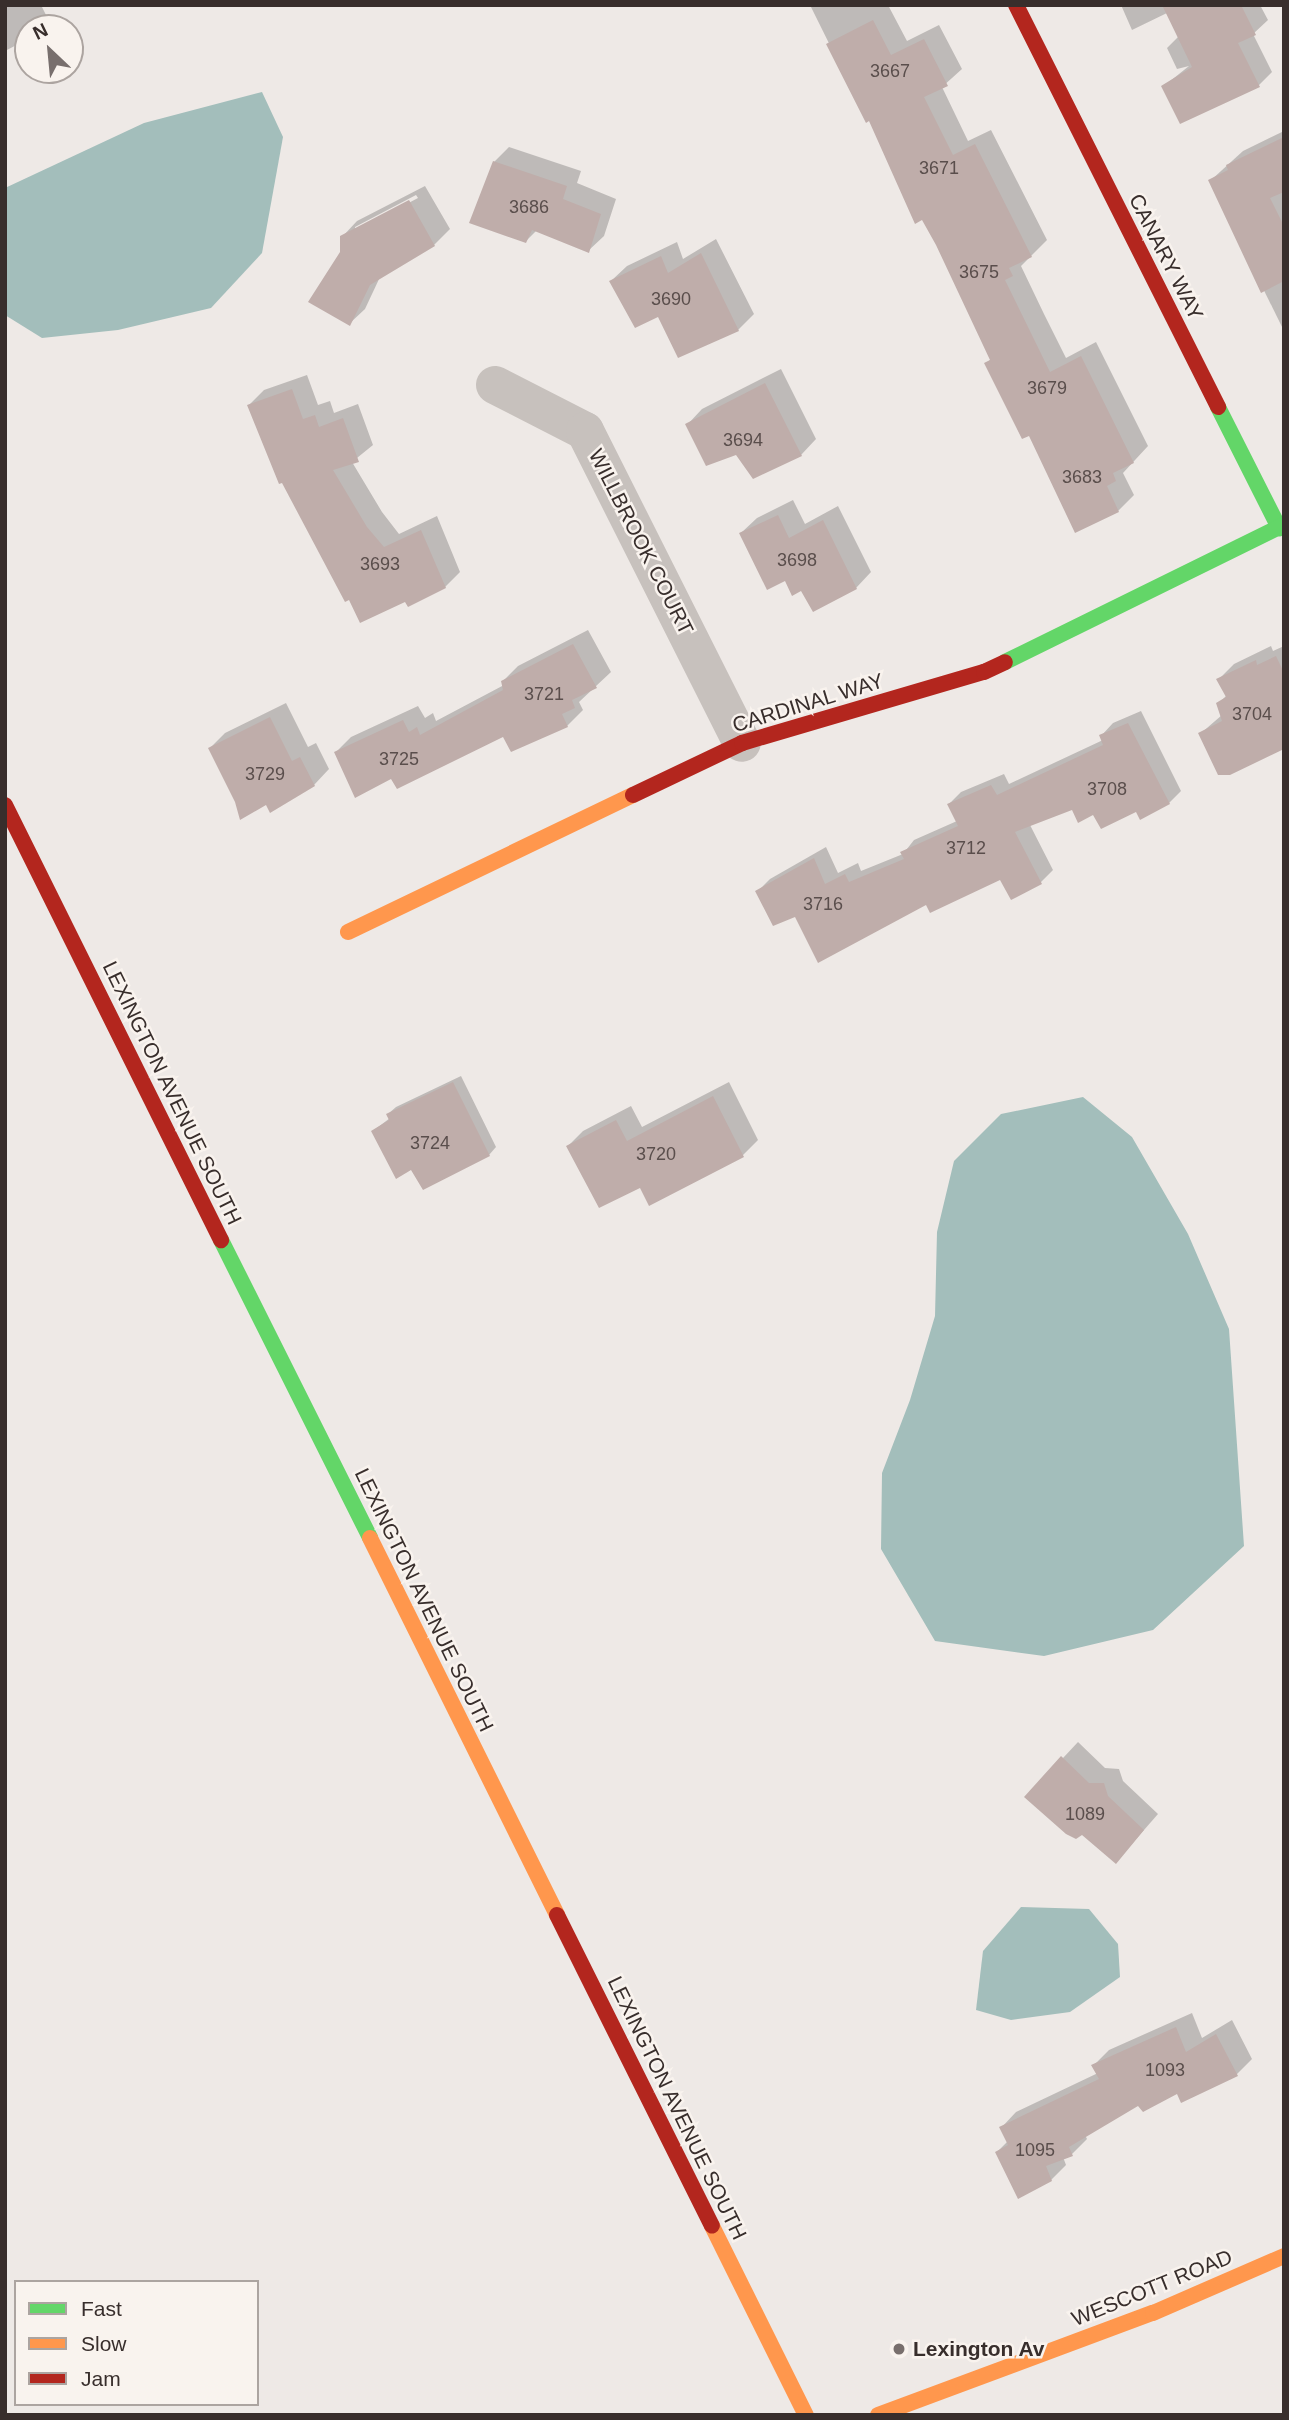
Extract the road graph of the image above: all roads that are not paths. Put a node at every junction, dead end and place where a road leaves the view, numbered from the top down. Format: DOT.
graph roads {
  1 [pos="1016,5"];
  2 [pos="495,385"];
  3 [pos="1281,526"];
  4 [pos="742,743"];
  5 [pos="5,805"];
  6 [pos="348,932"];
  7 [pos="1284,2256"];
  8 [pos="806,2415"];
  9 [pos="878,2415"];
  1 -- 3 [label="street, CANARY WAY"];
  2 -- 4 [label="street, WILLBROOK COURT"];
  3 -- 4 [label="street, CARDINAL WAY"];
  4 -- 6 [label="street, CARDINAL WAY"];
  5 -- 8 [label="street, LEXINGTON AVENUE SOUTH"];
  7 -- 9 [label="street, WESCOTT ROAD"];
}
